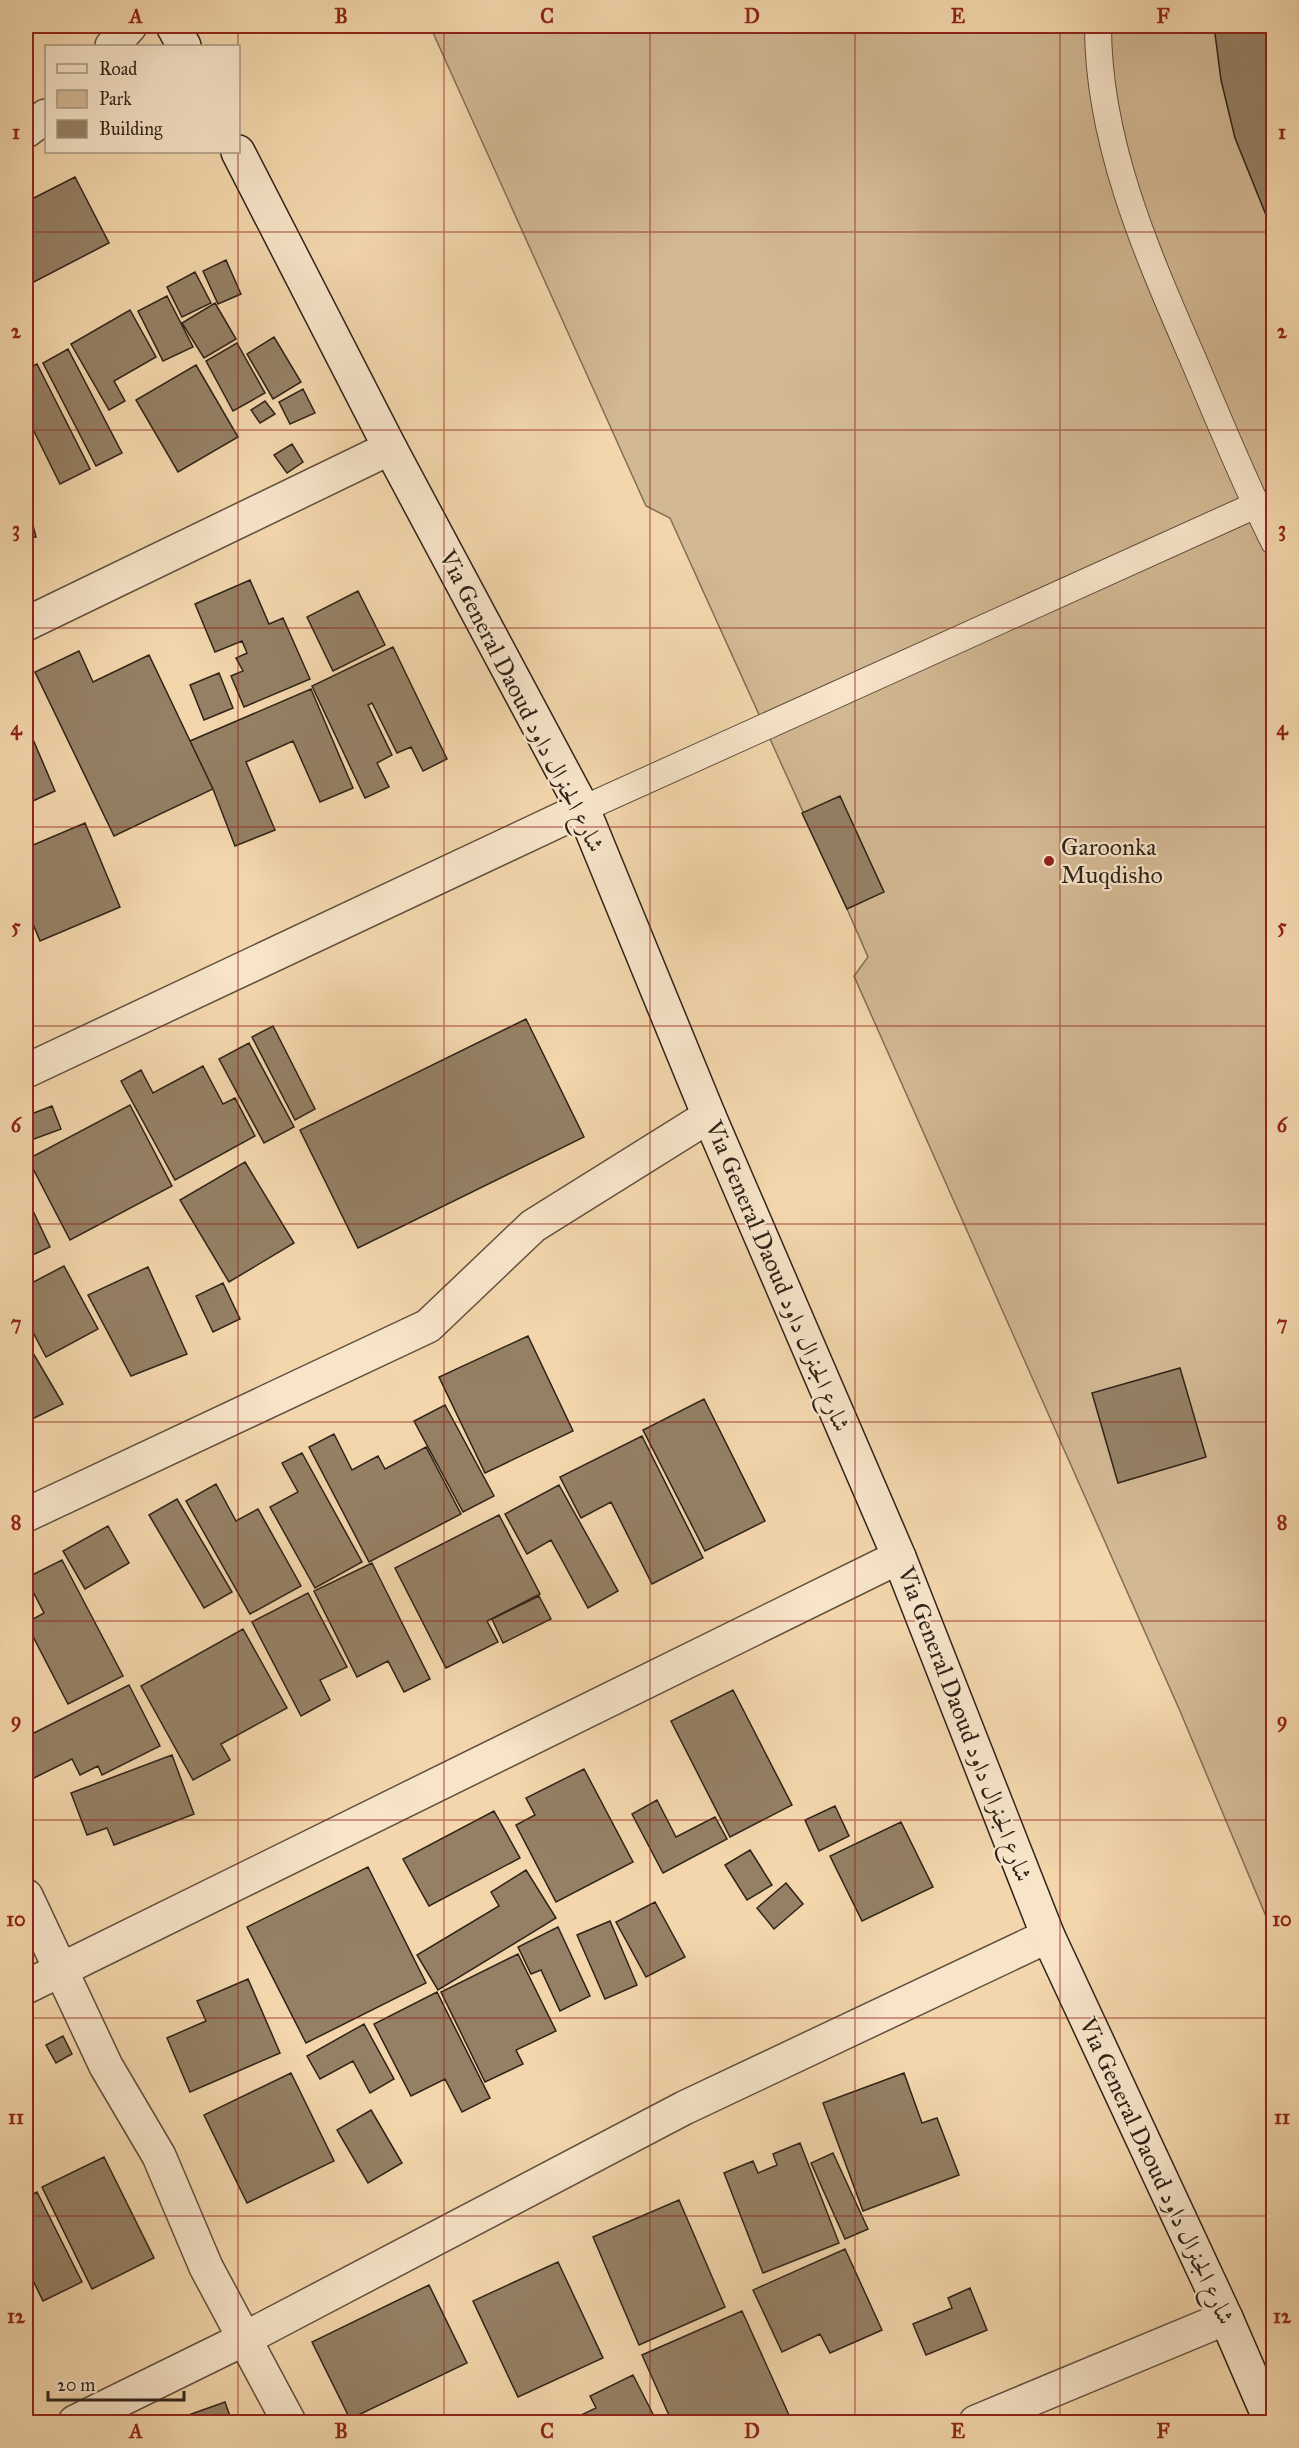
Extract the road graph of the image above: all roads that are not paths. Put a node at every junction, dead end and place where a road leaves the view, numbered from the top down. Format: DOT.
graph roads {
  1 [pos="130,26"];
  2 [pos="173,26"];
  3 [pos="1098,26"];
  4 [pos="113,45"];
  5 [pos="183,45"];
  6 [pos="45,117"];
  7 [pos="26,131"];
  8 [pos="239,153"];
  9 [pos="390,448"];
  10 [pos="1256,505"];
  11 [pos="1274,542"];
  12 [pos="26,624"];
  13 [pos="584,809"];
  14 [pos="26,1071"];
  15 [pos="709,1116"];
  16 [pos="26,1515"];
  17 [pos="900,1557"];
  18 [pos="26,1896"];
  19 [pos="1048,1936"];
  20 [pos="59,1970"];
  21 [pos="26,1987"];
  22 [pos="1226,2318"];
  23 [pos="244,2339"];
  24 [pos="75,2422"];
  25 [pos="289,2422"];
  26 [pos="976,2422"];
  27 [pos="1271,2422"];
  1 -- 4 [label="street"];
  2 -- 5 [label="street"];
  3 -- 10 [label="lane"];
  6 -- 7 [label="street"];
  8 -- 9 [label="street, Via General Daoud شارع الجنرال داود"];
  9 -- 12 [label="street"];
  9 -- 13 [label="street, Via General Daoud شارع الجنرال داود"];
  10 -- 11 [label="lane"];
  10 -- 13 [label="lane"];
  13 -- 14 [label="street"];
  13 -- 15 [label="street, Via General Daoud شارع الجنرال داود"];
  15 -- 16 [label="street"];
  15 -- 17 [label="street, Via General Daoud شارع الجنرال داود"];
  17 -- 19 [label="street, Via General Daoud شارع الجنرال داود"];
  17 -- 20 [label="street"];
  18 -- 20 [label="street"];
  19 -- 22 [label="street, Via General Daoud شارع الجنرال داود"];
  19 -- 23 [label="street"];
  20 -- 21 [label="street"];
  20 -- 23 [label="street"];
  22 -- 26 [label="street"];
  22 -- 27 [label="street, Via General Daoud شارع الجنرال داود"];
  23 -- 24 [label="street"];
  23 -- 25 [label="street"];
}
